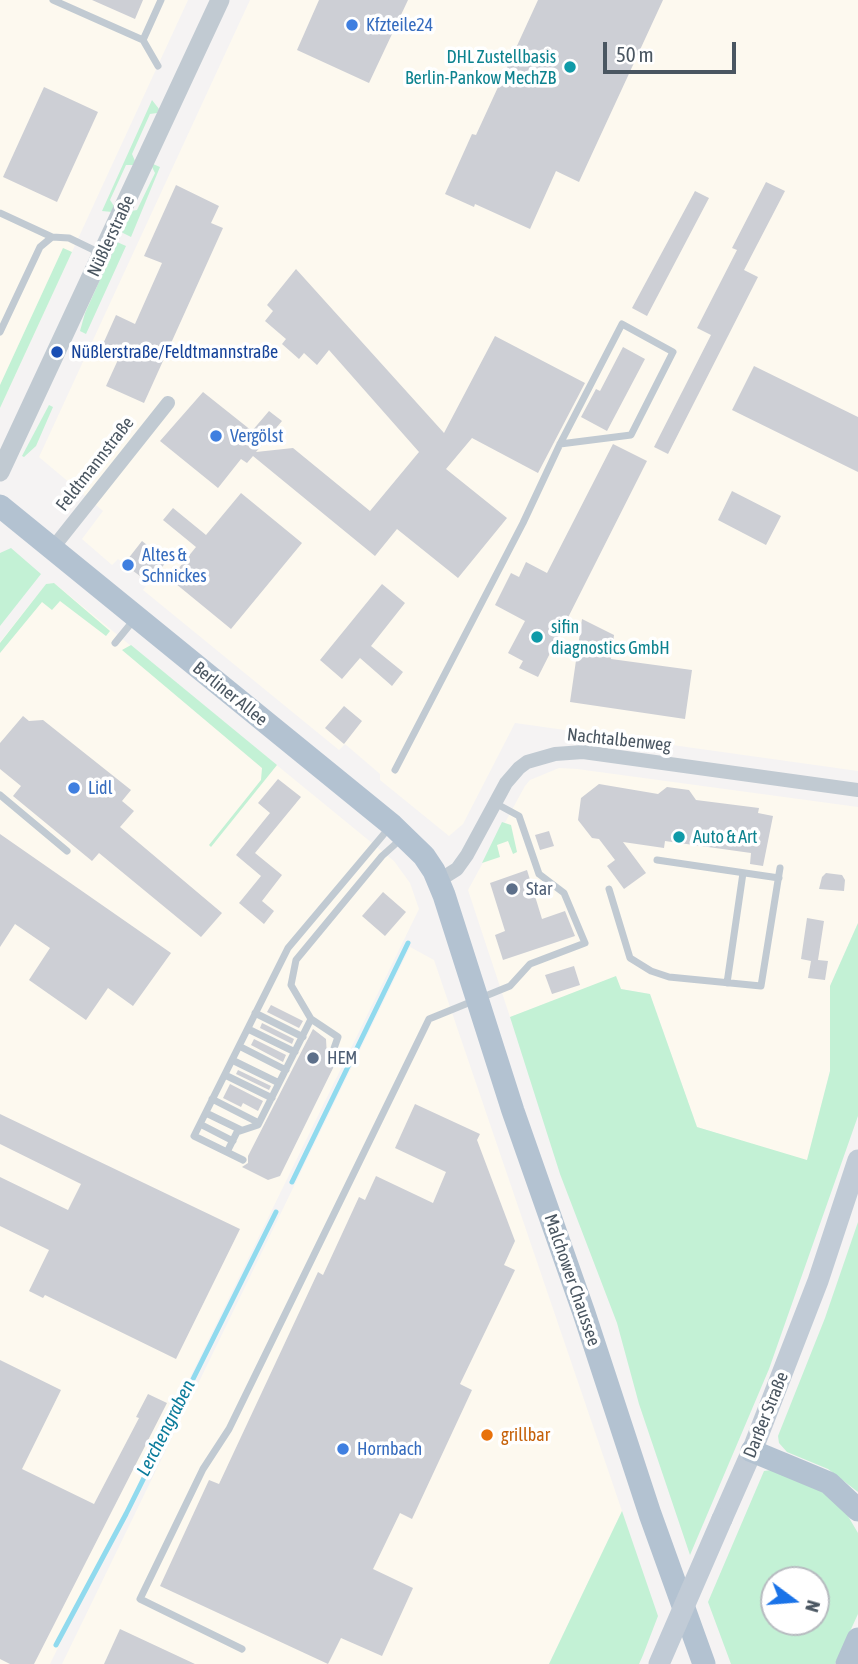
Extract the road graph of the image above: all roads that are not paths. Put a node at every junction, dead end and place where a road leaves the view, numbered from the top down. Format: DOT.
graph roads {
  1 [pos="53,0"];
  2 [pos="162,0"];
  3 [pos="220,0"];
  4 [pos="143,40"];
  5 [pos="158,66"];
  6 [pos="0,213"];
  7 [pos="52,237"];
  8 [pos="103,254"];
  9 [pos="3,317"];
  10 [pos="0,332"];
  11 [pos="168,403"];
  12 [pos="560,444"];
  13 [pos="0,472"];
  14 [pos="0,506"];
  15 [pos="52,548"];
  16 [pos="136,617"];
  17 [pos="115,643"];
  18 [pos="395,771"];
  19 [pos="858,790"];
  20 [pos="0,795"];
  21 [pos="495,803"];
  22 [pos="398,830"];
  23 [pos="67,851"];
  24 [pos="657,860"];
  25 [pos="780,868"];
  26 [pos="743,873"];
  27 [pos="779,878"];
  28 [pos="441,888"];
  29 [pos="609,889"];
  30 [pos="727,983"];
  31 [pos="477,999"];
  32 [pos="255,1013"];
  33 [pos="311,1019"];
  34 [pos="248,1029"];
  35 [pos="303,1037"];
  36 [pos="239,1046"];
  37 [pos="295,1052"];
  38 [pos="332,1054"];
  39 [pos="232,1060"];
  40 [pos="286,1070"];
  41 [pos="225,1075"];
  42 [pos="279,1083"];
  43 [pos="272,1098"];
  44 [pos="212,1099"];
  45 [pos="206,1113"];
  46 [pos="259,1123"];
  47 [pos="200,1124"];
  48 [pos="241,1130"];
  49 [pos="233,1141"];
  50 [pos="227,1152"];
  51 [pos="243,1160"];
  52 [pos="858,1160"];
  53 [pos="752,1451"];
  54 [pos="858,1510"];
  55 [pos="858,1639"];
  56 [pos="242,1649"];
  57 [pos="659,1664"];
  58 [pos="704,1664"];
  59 [pos="847,1664"];
  1 -- 4 [label="lane"];
  2 -- 4 [label="lane"];
  3 -- 8 [label="street, Nüßlerstraße"];
  4 -- 5 [label="lane"];
  6 -- 7 [label="lane"];
  7 -- 8 [label="lane"];
  7 -- 9 [label="lane"];
  8 -- 13 [label="street, Nüßlerstraße"];
  9 -- 10 [label="lane"];
  11 -- 15 [label="street, Feldtmannstraße"];
  12 -- 12 [label="lane"];
  12 -- 18 [label="lane"];
  14 -- 15 [label="main road, Berliner Allee"];
  15 -- 16 [label="main road, Berliner Allee"];
  16 -- 17 [label="lane"];
  16 -- 22 [label="main road, Berliner Allee"];
  19 -- 21 [label="street, Nachtalbenweg"];
  20 -- 23 [label="lane"];
  21 -- 28 [label="street, Nachtalbenweg"];
  21 -- 31 [label="lane"];
  22 -- 28 [label="main road, Berliner Allee"];
  22 -- 32 [label="lane"];
  22 -- 33 [label="lane"];
  24 -- 26 [label="lane"];
  25 -- 27 [label="lane"];
  26 -- 27 [label="lane"];
  26 -- 30 [label="lane"];
  27 -- 30 [label="lane"];
  28 -- 31 [label="main road, Malchower Chaussee"];
  29 -- 30 [label="lane"];
  31 -- 56 [label="lane"];
  31 -- 58 [label="main road, Malchower Chaussee"];
  32 -- 34 [label="lane"];
  32 -- 35 [label="lane"];
  33 -- 35 [label="lane"];
  33 -- 38 [label="lane"];
  34 -- 36 [label="lane"];
  34 -- 37 [label="lane"];
  35 -- 37 [label="lane"];
  36 -- 39 [label="lane"];
  36 -- 40 [label="lane"];
  37 -- 40 [label="lane"];
  39 -- 41 [label="lane"];
  39 -- 42 [label="lane"];
  40 -- 42 [label="lane"];
  41 -- 43 [label="lane"];
  41 -- 44 [label="lane"];
  42 -- 43 [label="lane"];
  43 -- 46 [label="lane"];
  44 -- 45 [label="lane"];
  44 -- 46 [label="lane"];
  45 -- 47 [label="lane"];
  45 -- 48 [label="lane"];
  46 -- 48 [label="lane"];
  47 -- 49 [label="lane"];
  47 -- 50 [label="lane"];
  48 -- 49 [label="lane"];
  49 -- 50 [label="lane"];
  50 -- 51 [label="lane"];
  52 -- 53 [label="main road, Darßer Straße"];
  53 -- 54 [label="main road"];
  53 -- 57 [label="main road, Darßer Straße, bridge"];
  55 -- 59 [label="main road"];
}
